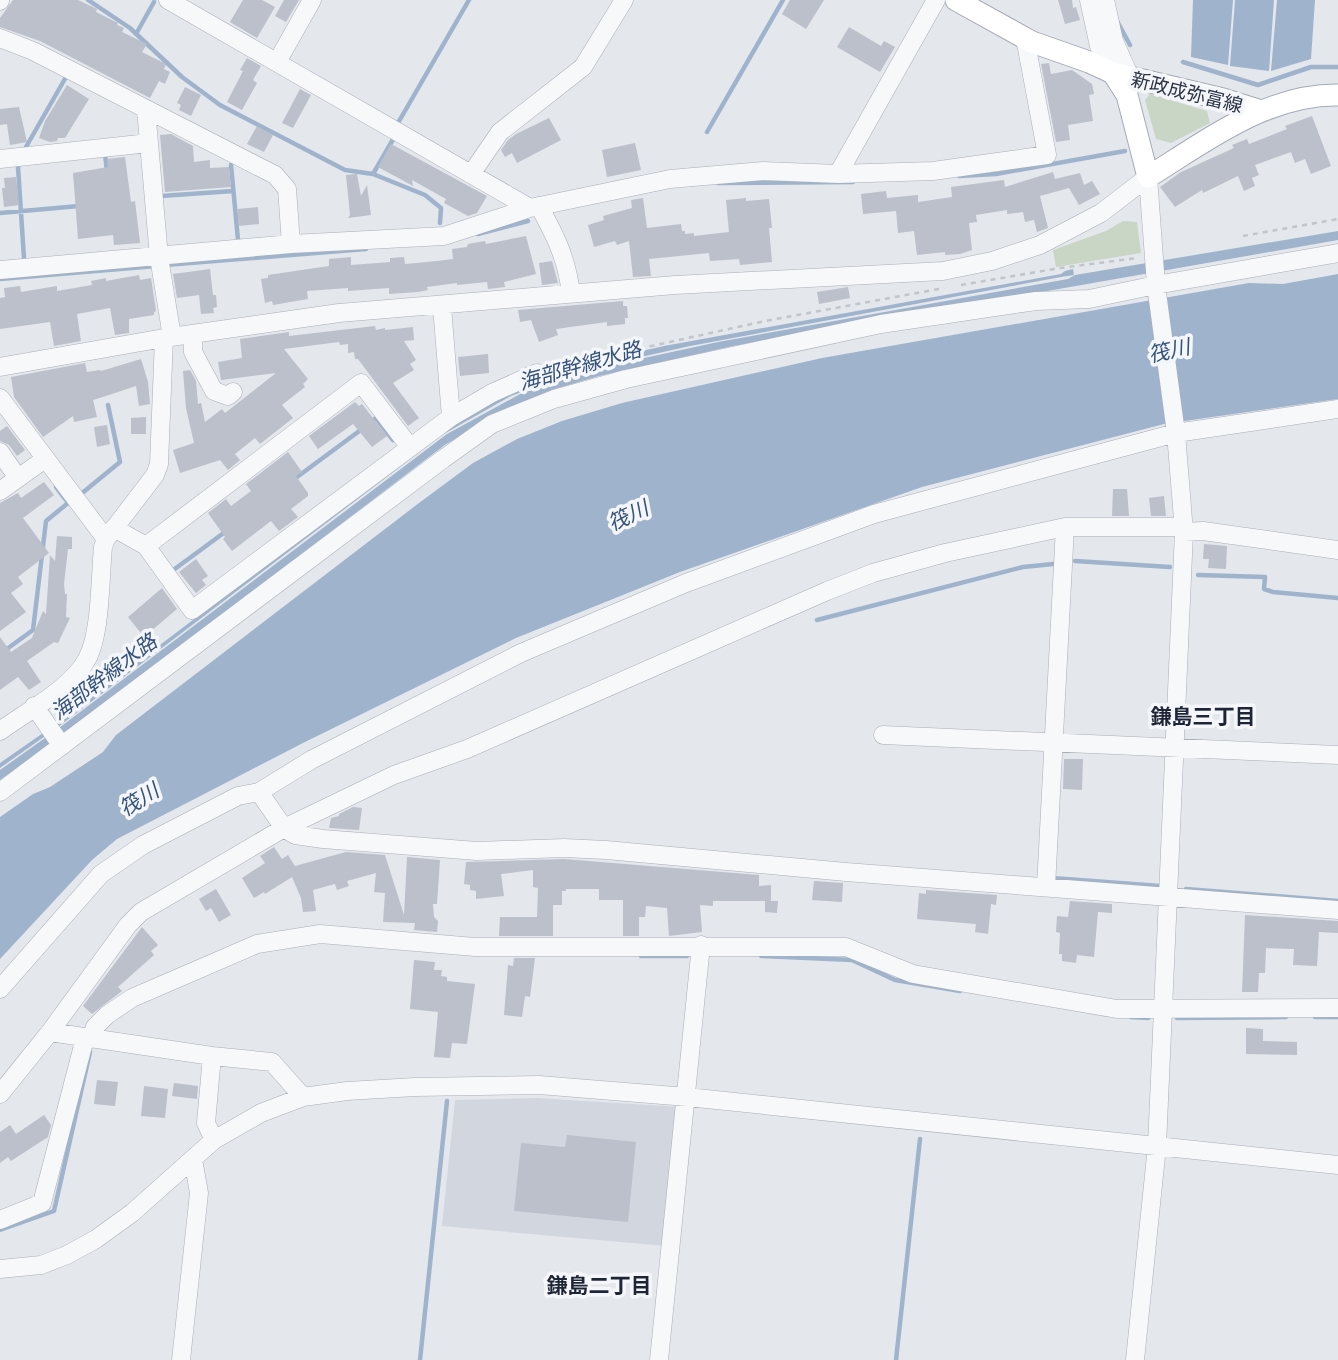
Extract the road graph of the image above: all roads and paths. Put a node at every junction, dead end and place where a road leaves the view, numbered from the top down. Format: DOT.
graph roads {
  1 [pos="168,0"];
  2 [pos="312,0"];
  3 [pos="624,0"];
  4 [pos="936,0"];
  5 [pos="956,0"];
  6 [pos="1089,0"];
  7 [pos="1105,0"];
  8 [pos="0,38"];
  9 [pos="1025,38"];
  10 [pos="277,62"];
  11 [pos="1122,75"];
  12 [pos="1338,95"];
  13 [pos="146,109"];
  14 [pos="1261,111"];
  15 [pos="149,142"];
  16 [pos="0,159"];
  17 [pos="471,174"];
  18 [pos="838,174"];
  19 [pos="1149,177"];
  20 [pos="534,207"];
  21 [pos="1338,219"];
  22 [pos="1243,236"];
  23 [pos="291,244"];
  24 [pos="1338,253"];
  25 [pos="1154,257"];
  26 [pos="160,263"];
  27 [pos="0,270"];
  28 [pos="1156,281"];
  29 [pos="571,294"];
  30 [pos="442,307"];
  31 [pos="193,334"];
  32 [pos="168,338"];
  33 [pos="0,367"];
  34 [pos="537,373"];
  35 [pos="233,392"];
  36 [pos="0,398"];
  37 [pos="1338,409"];
  38 [pos="451,417"];
  39 [pos="1176,433"];
  40 [pos="409,446"];
  41 [pos="0,452"];
  42 [pos="45,459"];
  43 [pos="18,478"];
  44 [pos="0,491"];
  45 [pos="1065,527"];
  46 [pos="1184,530"];
  47 [pos="110,533"];
  48 [pos="146,546"];
  49 [pos="1338,550"];
  50 [pos="34,706"];
  51 [pos="0,731"];
  52 [pos="883,735"];
  53 [pos="1053,742"];
  54 [pos="61,744"];
  55 [pos="1176,747"];
  56 [pos="1338,755"];
  57 [pos="0,792"];
  58 [pos="260,792"];
  59 [pos="284,828"];
  60 [pos="1046,887"];
  61 [pos="1170,898"];
  62 [pos="1338,910"];
  63 [pos="701,945"];
  64 [pos="0,989"];
  65 [pos="1163,1008"];
  66 [pos="1338,1008"];
  67 [pos="50,1032"];
  68 [pos="88,1039"];
  69 [pos="212,1056"];
  70 [pos="0,1094"];
  71 [pos="303,1097"];
  72 [pos="687,1097"];
  73 [pos="214,1140"];
  74 [pos="1157,1146"];
  75 [pos="193,1160"];
  76 [pos="1338,1166"];
  77 [pos="0,1220"];
  78 [pos="0,1269"];
  79 [pos="181,1360"];
  80 [pos="659,1360"];
  81 [pos="1135,1360"];
  1 -- 10 [label="street"];
  2 -- 10 [label="street"];
  3 -- 17 [label="street"];
  4 -- 18 [label="street"];
  5 -- 9 [label="main road, 新政成弥富線"];
  6 -- 11 [label="street"];
  7 -- 11 [label="street"];
  8 -- 13 [label="street"];
  9 -- 11 [label="main road, 新政成弥富線"];
  9 -- 18 [label="street"];
  10 -- 17 [label="street"];
  11 -- 14 [label="main road, 新政成弥富線"];
  11 -- 19 [label="main road, 新政成弥富線"];
  12 -- 14 [label="main road, 新政成弥富線"];
  13 -- 15 [label="street"];
  13 -- 23 [label="street"];
  14 -- 19 [label="main road, 新政成弥富線"];
  15 -- 16 [label="street"];
  15 -- 26 [label="street"];
  17 -- 20 [label="street"];
  18 -- 20 [label="street"];
  19 -- 25 [label="street"];
  19 -- 29 [label="street"];
  20 -- 23 [label="street"];
  20 -- 29 [label="street"];
  21 -- 22 [label="path"];
  23 -- 26 [label="street"];
  24 -- 28 [label="street"];
  25 -- 28 [label="street"];
  25 -- 34 [label="path"];
  26 -- 27 [label="street"];
  26 -- 32 [label="street"];
  28 -- 39 [label="street"];
  28 -- 54 [label="street"];
  29 -- 30 [label="street"];
  30 -- 31 [label="street"];
  30 -- 38 [label="street"];
  31 -- 32 [label="street"];
  31 -- 35 [label="street"];
  32 -- 33 [label="street"];
  32 -- 47 [label="street"];
  34 -- 38 [label="street"];
  36 -- 42 [label="street"];
  37 -- 39 [label="street"];
  38 -- 40 [label="street"];
  39 -- 46 [label="street"];
  39 -- 58 [label="street"];
  40 -- 48 [label="street"];
  40 -- 48 [label="street"];
  41 -- 43 [label="street"];
  42 -- 43 [label="street"];
  42 -- 47 [label="street"];
  43 -- 44 [label="street"];
  45 -- 46 [label="street"];
  45 -- 53 [label="street"];
  45 -- 59 [label="street"];
  46 -- 49 [label="street"];
  46 -- 55 [label="street"];
  47 -- 48 [label="street"];
  47 -- 50 [label="street"];
  50 -- 51 [label="street"];
  50 -- 54 [label="street"];
  52 -- 53 [label="street"];
  53 -- 55 [label="street"];
  53 -- 60 [label="street"];
  54 -- 57 [label="street"];
  55 -- 56 [label="street"];
  55 -- 61 [label="street"];
  58 -- 59 [label="street"];
  58 -- 64 [label="street"];
  59 -- 60 [label="street"];
  59 -- 67 [label="street"];
  60 -- 61 [label="street"];
  61 -- 62 [label="street"];
  61 -- 65 [label="street"];
  63 -- 65 [label="street"];
  63 -- 68 [label="street"];
  63 -- 72 [label="street"];
  65 -- 66 [label="street"];
  65 -- 74 [label="street"];
  67 -- 68 [label="street"];
  67 -- 70 [label="street"];
  68 -- 69 [label="street"];
  68 -- 77 [label="street"];
  69 -- 71 [label="street"];
  69 -- 73 [label="street"];
  71 -- 72 [label="street"];
  71 -- 73 [label="street"];
  72 -- 74 [label="street"];
  72 -- 80 [label="street"];
  73 -- 75 [label="street"];
  74 -- 76 [label="street"];
  74 -- 81 [label="street"];
  75 -- 78 [label="street"];
  75 -- 79 [label="street"];
}
